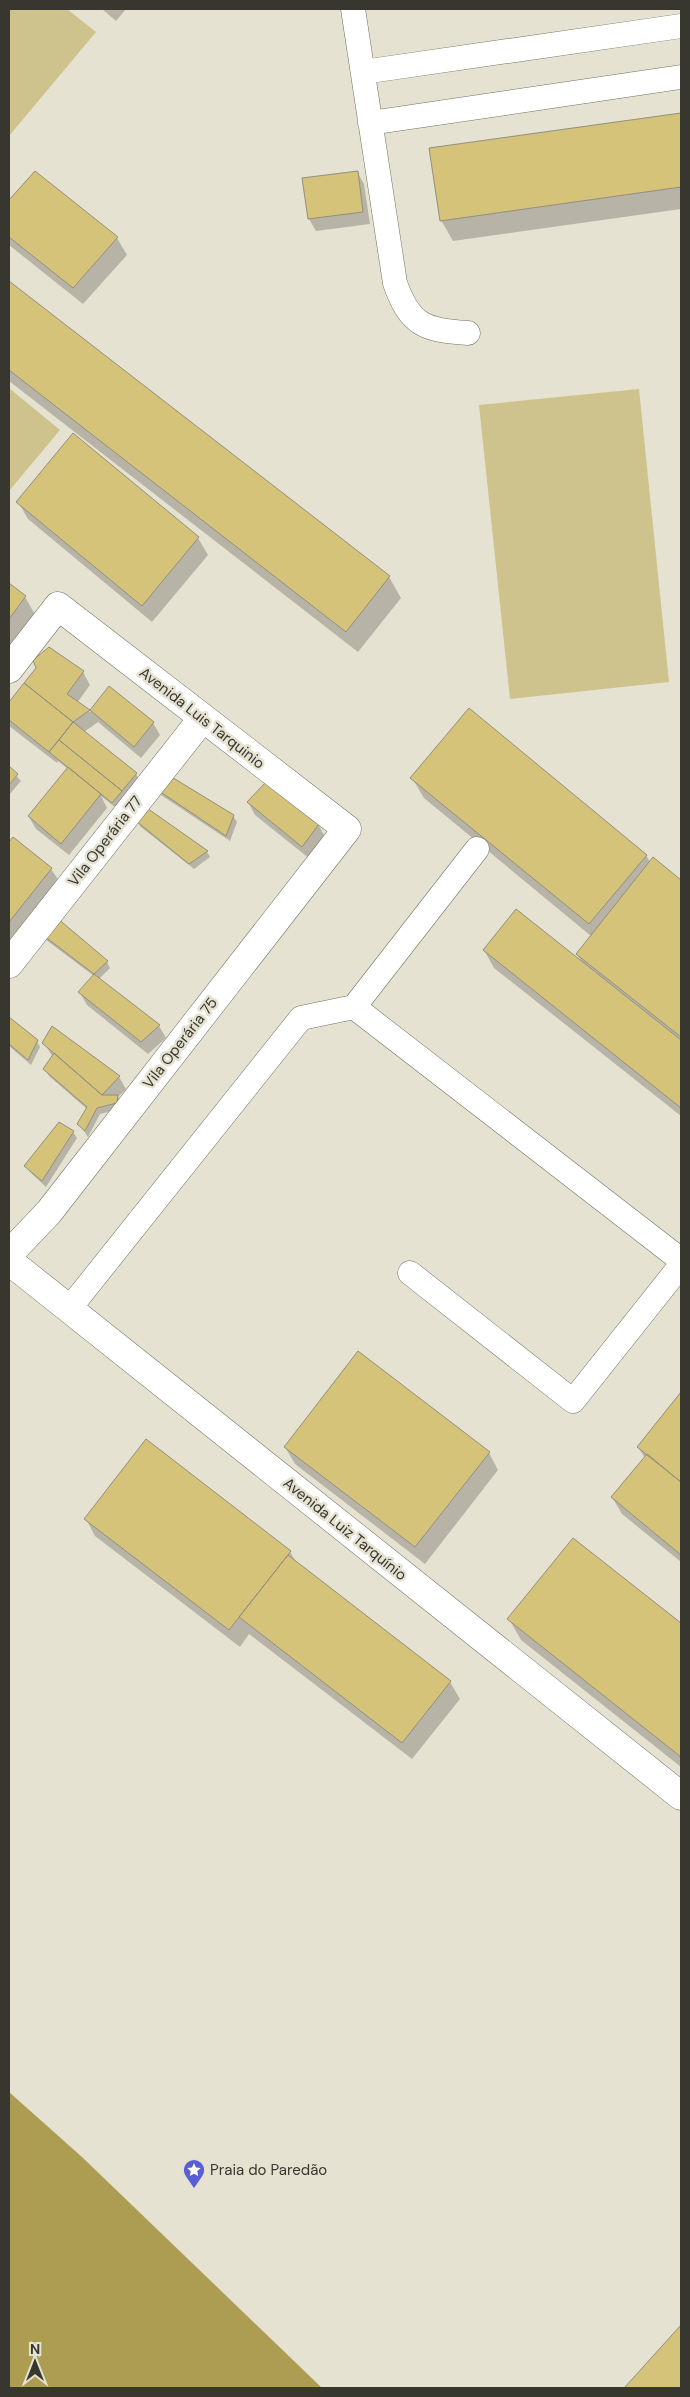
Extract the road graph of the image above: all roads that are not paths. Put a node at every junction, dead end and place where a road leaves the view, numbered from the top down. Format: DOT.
graph roads {
  1 [pos="353,9"];
  2 [pos="681,26"];
  3 [pos="363,72"];
  4 [pos="681,77"];
  5 [pos="370,123"];
  6 [pos="468,333"];
  7 [pos="9,669"];
  8 [pos="202,719"];
  9 [pos="347,829"];
  10 [pos="477,849"];
  11 [pos="9,964"];
  12 [pos="354,1007"];
  13 [pos="9,1254"];
  14 [pos="681,1260"];
  15 [pos="9,1261"];
  16 [pos="681,1265"];
  17 [pos="410,1273"];
  18 [pos="70,1309"];
  19 [pos="681,1796"];
  1 -- 3 [label="lane"];
  2 -- 3 [label="lane"];
  3 -- 5 [label="lane"];
  4 -- 5 [label="lane"];
  5 -- 6 [label="lane"];
  7 -- 8 [label="street, Avenida Luis Tarquinio"];
  8 -- 9 [label="street, Avenida Luis Tarquinio"];
  8 -- 11 [label="street, Vila Operária 77"];
  9 -- 13 [label="street, Vila Operária 75"];
  10 -- 12 [label="lane"];
  12 -- 14 [label="lane"];
  12 -- 18 [label="lane"];
  15 -- 18 [label="street, Avenida Luiz Tarquínio"];
  16 -- 17 [label="lane"];
  18 -- 19 [label="street, Avenida Luiz Tarquínio"];
}
